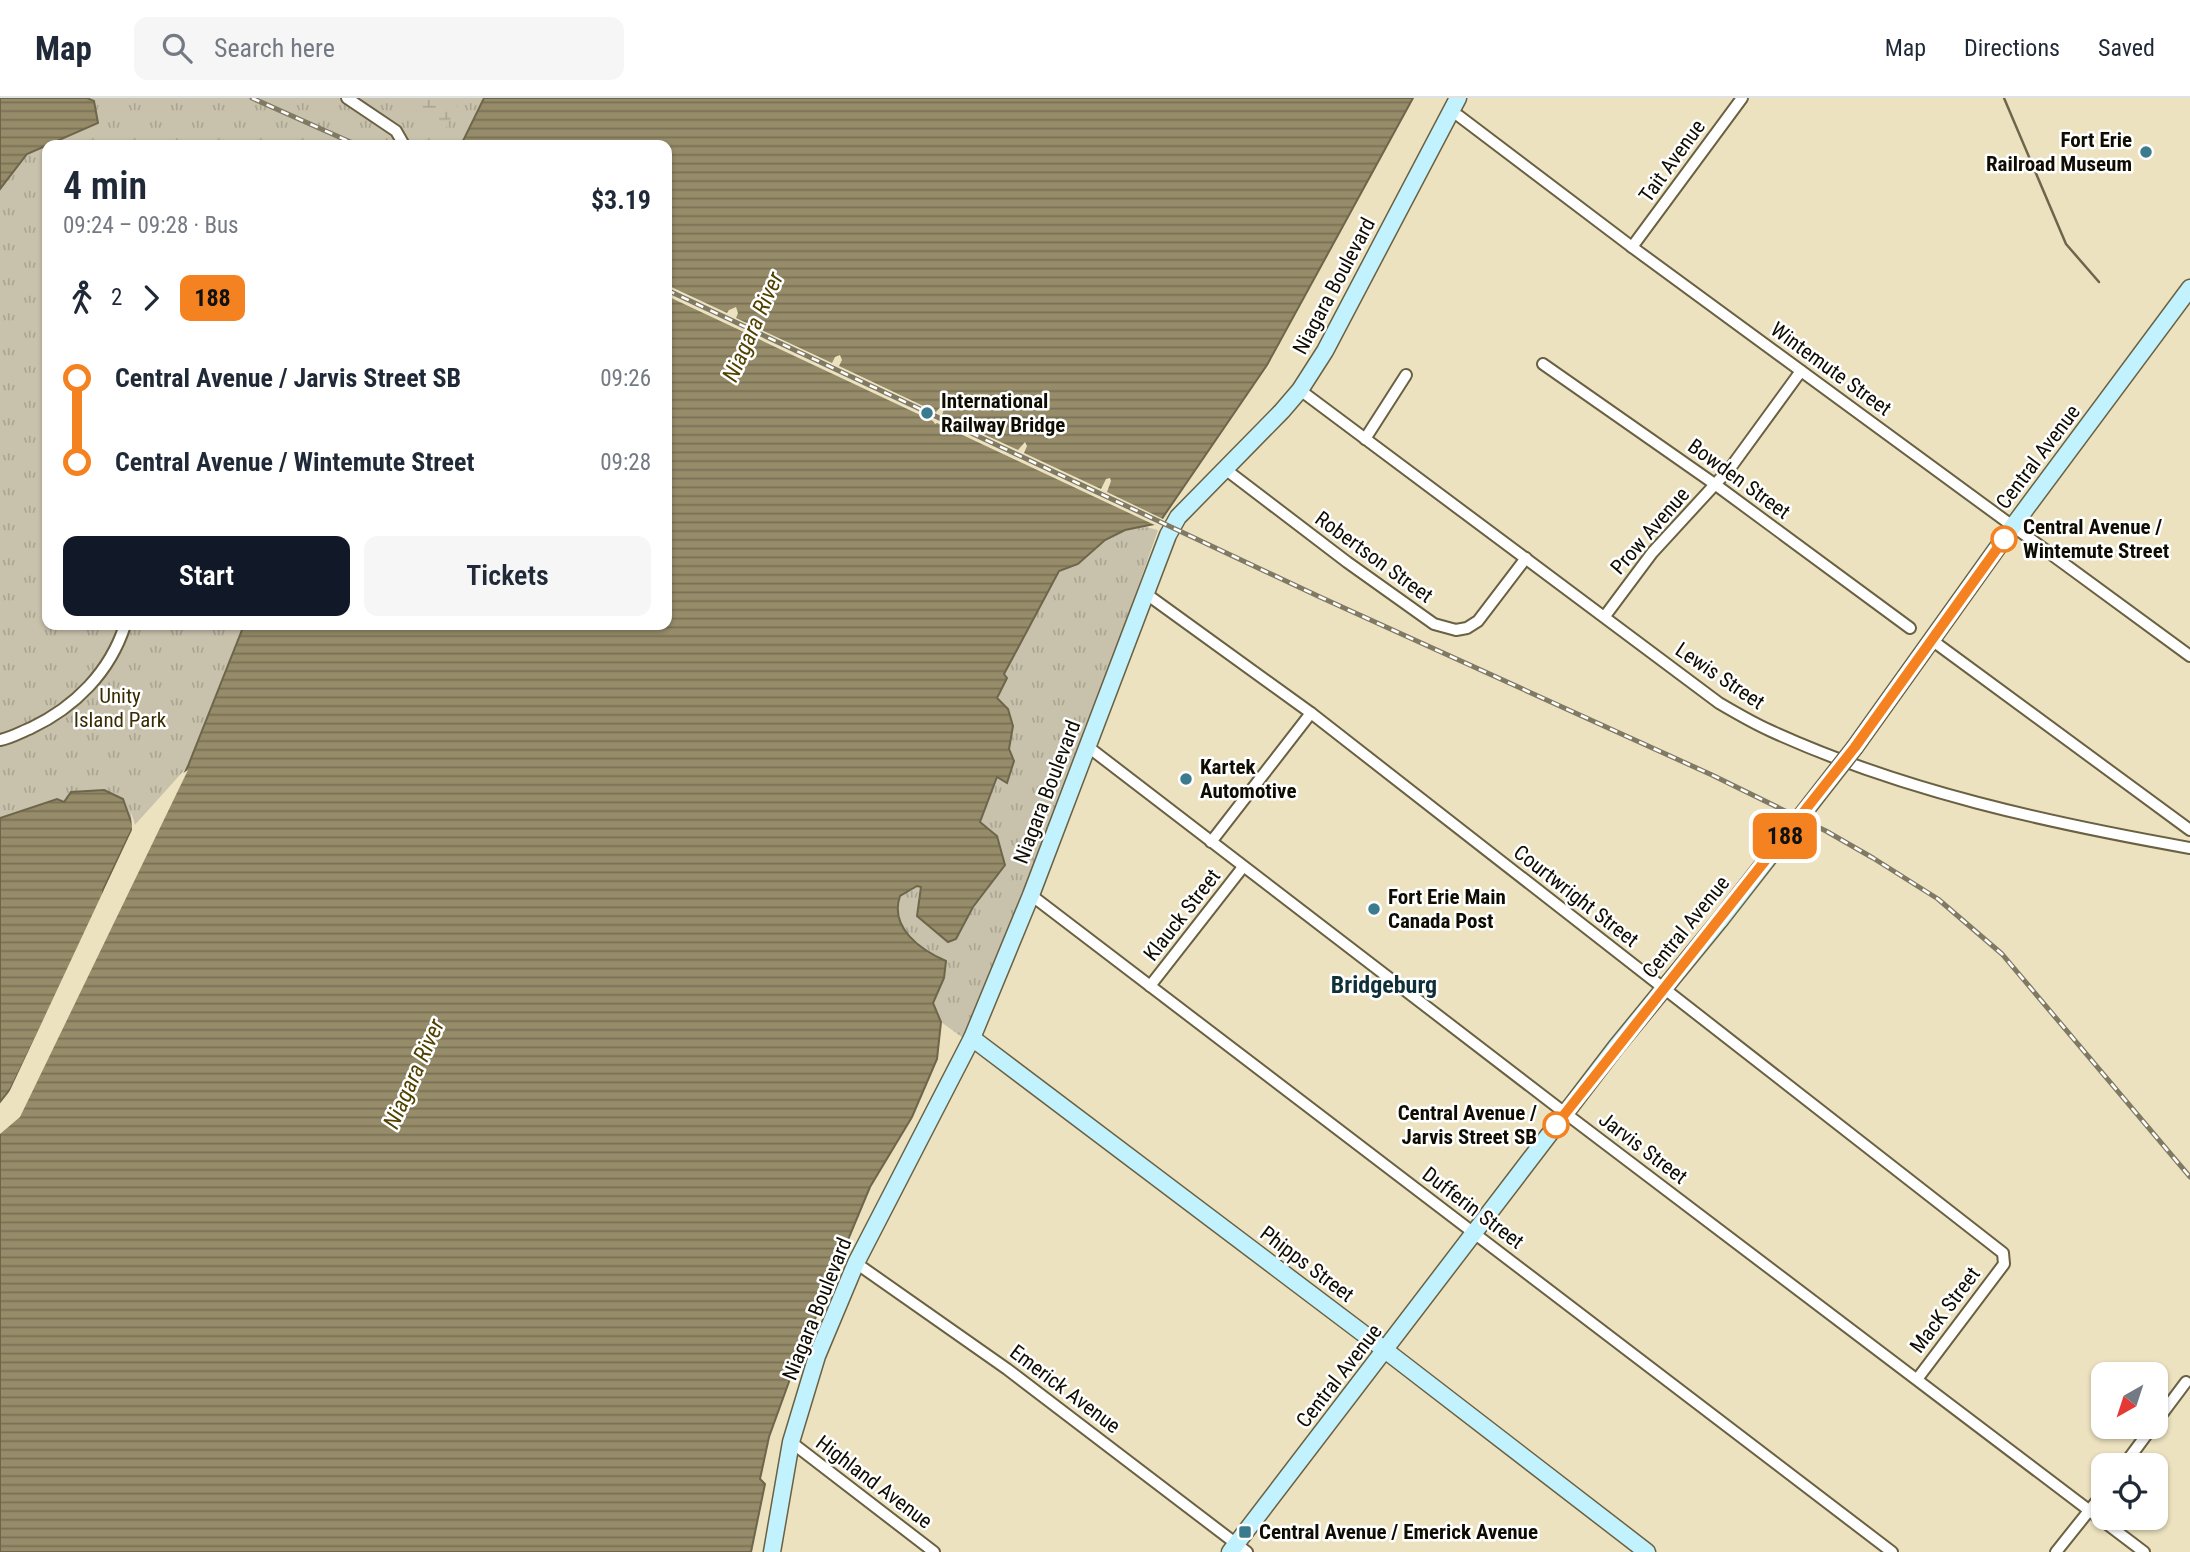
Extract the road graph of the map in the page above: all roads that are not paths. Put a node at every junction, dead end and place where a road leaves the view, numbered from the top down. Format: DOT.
graph roads {
  1 [pos="347,98"];
  2 [pos="1742,98"];
  3 [pos="1454,105"];
  4 [pos="401,140"];
  5 [pos="1632,247"];
  6 [pos="2190,288"];
  7 [pos="1543,363"];
  8 [pos="1801,371"];
  9 [pos="1406,375"];
  10 [pos="1300,390"];
  11 [pos="1365,439"];
  12 [pos="1225,469"];
  13 [pos="1716,485"];
  14 [pos="2013,526"];
  15 [pos="1526,558"];
  16 [pos="1146,593"];
  17 [pos="1605,616"];
  18 [pos="1910,628"];
  19 [pos="123,630"];
  20 [pos="1933,641"];
  21 [pos="2190,656"];
  22 [pos="1311,713"];
  23 [pos="0,740"];
  24 [pos="1087,746"];
  25 [pos="2190,830"];
  26 [pos="1211,842"];
  27 [pos="2177,845"];
  28 [pos="2190,848"];
  29 [pos="1243,867"];
  30 [pos="1031,895"];
  31 [pos="1150,986"];
  32 [pos="1664,989"];
  33 [pos="972,1038"];
  34 [pos="1565,1113"];
  35 [pos="1474,1232"];
  36 [pos="856,1263"];
  37 [pos="2004,1264"];
  38 [pos="1385,1350"];
  39 [pos="1918,1378"];
  40 [pos="2186,1382"];
  41 [pos="2168,1406"];
  42 [pos="791,1442"];
  43 [pos="2091,1510"];
  44 [pos="2116,1530"];
  45 [pos="1238,1549"];
  46 [pos="772,1552"];
  47 [pos="934,1552"];
  48 [pos="1647,1552"];
  49 [pos="1892,1552"];
  50 [pos="2056,1552"];
  51 [pos="2144,1552"];
  1 -- 4 [label="street"];
  2 -- 5 [label="street, Tait Avenue"];
  3 -- 5 [label="street, Wintemute Street"];
  3 -- 10 [label="main road, Niagara Boulevard"];
  5 -- 8 [label="street, Wintemute Street"];
  6 -- 14 [label="main road, Central Avenue"];
  7 -- 13 [label="street, Bowden Street"];
  8 -- 13 [label="street, Prow Avenue"];
  8 -- 14 [label="street, Wintemute Street"];
  9 -- 11 [label="street"];
  10 -- 11 [label="street, Lewis Street"];
  10 -- 12 [label="main road, Niagara Boulevard"];
  11 -- 15 [label="street, Lewis Street"];
  12 -- 15 [label="street, Robertson Street"];
  12 -- 16 [label="main road, Niagara Boulevard"];
  13 -- 17 [label="street, Prow Avenue"];
  13 -- 18 [label="street, Bowden Street"];
  14 -- 20 [label="main road, Central Avenue"];
  14 -- 21 [label="street, Wintemute Street"];
  15 -- 17 [label="street, Lewis Street"];
  16 -- 22 [label="street, Courtwright Street"];
  16 -- 24 [label="main road, Niagara Boulevard"];
  17 -- 27 [label="street, Lewis Street"];
  19 -- 23 [label="street"];
  20 -- 25 [label="street"];
  20 -- 32 [label="main road, Central Avenue, bridge"];
  22 -- 26 [label="street, Klauck Street"];
  22 -- 32 [label="street, Courtwright Street"];
  24 -- 26 [label="street, Jarvis Street"];
  24 -- 30 [label="main road, Niagara Boulevard"];
  25 -- 27 [label="street"];
  26 -- 29 [label="street, Jarvis Street"];
  27 -- 28 [label="street, Lewis Street"];
  29 -- 31 [label="street, Klauck Street"];
  29 -- 34 [label="street, Jarvis Street"];
  30 -- 31 [label="street, Dufferin Street"];
  30 -- 33 [label="main road, Niagara Boulevard"];
  31 -- 35 [label="street, Dufferin Street"];
  32 -- 34 [label="main road, Central Avenue"];
  32 -- 37 [label="street, Courtwright Street"];
  33 -- 36 [label="main road, Niagara Boulevard"];
  33 -- 38 [label="main road, Phipps Street"];
  34 -- 35 [label="main road, Central Avenue"];
  34 -- 39 [label="street, Jarvis Street"];
  35 -- 38 [label="main road, Central Avenue"];
  35 -- 49 [label="street, Dufferin Street"];
  36 -- 42 [label="main road, Niagara Boulevard"];
  36 -- 45 [label="street, Emerick Avenue"];
  37 -- 39 [label="street, MacK Street"];
  38 -- 45 [label="main road, Central Avenue"];
  38 -- 48 [label="main road, Phipps Street"];
  39 -- 43 [label="street, Jarvis Street"];
  40 -- 41 [label="street"];
  42 -- 46 [label="main road, Niagara Boulevard"];
  42 -- 47 [label="street, Highland Avenue"];
  43 -- 50 [label="street"];
  44 -- 51 [label="street, Jarvis Street"];
}
